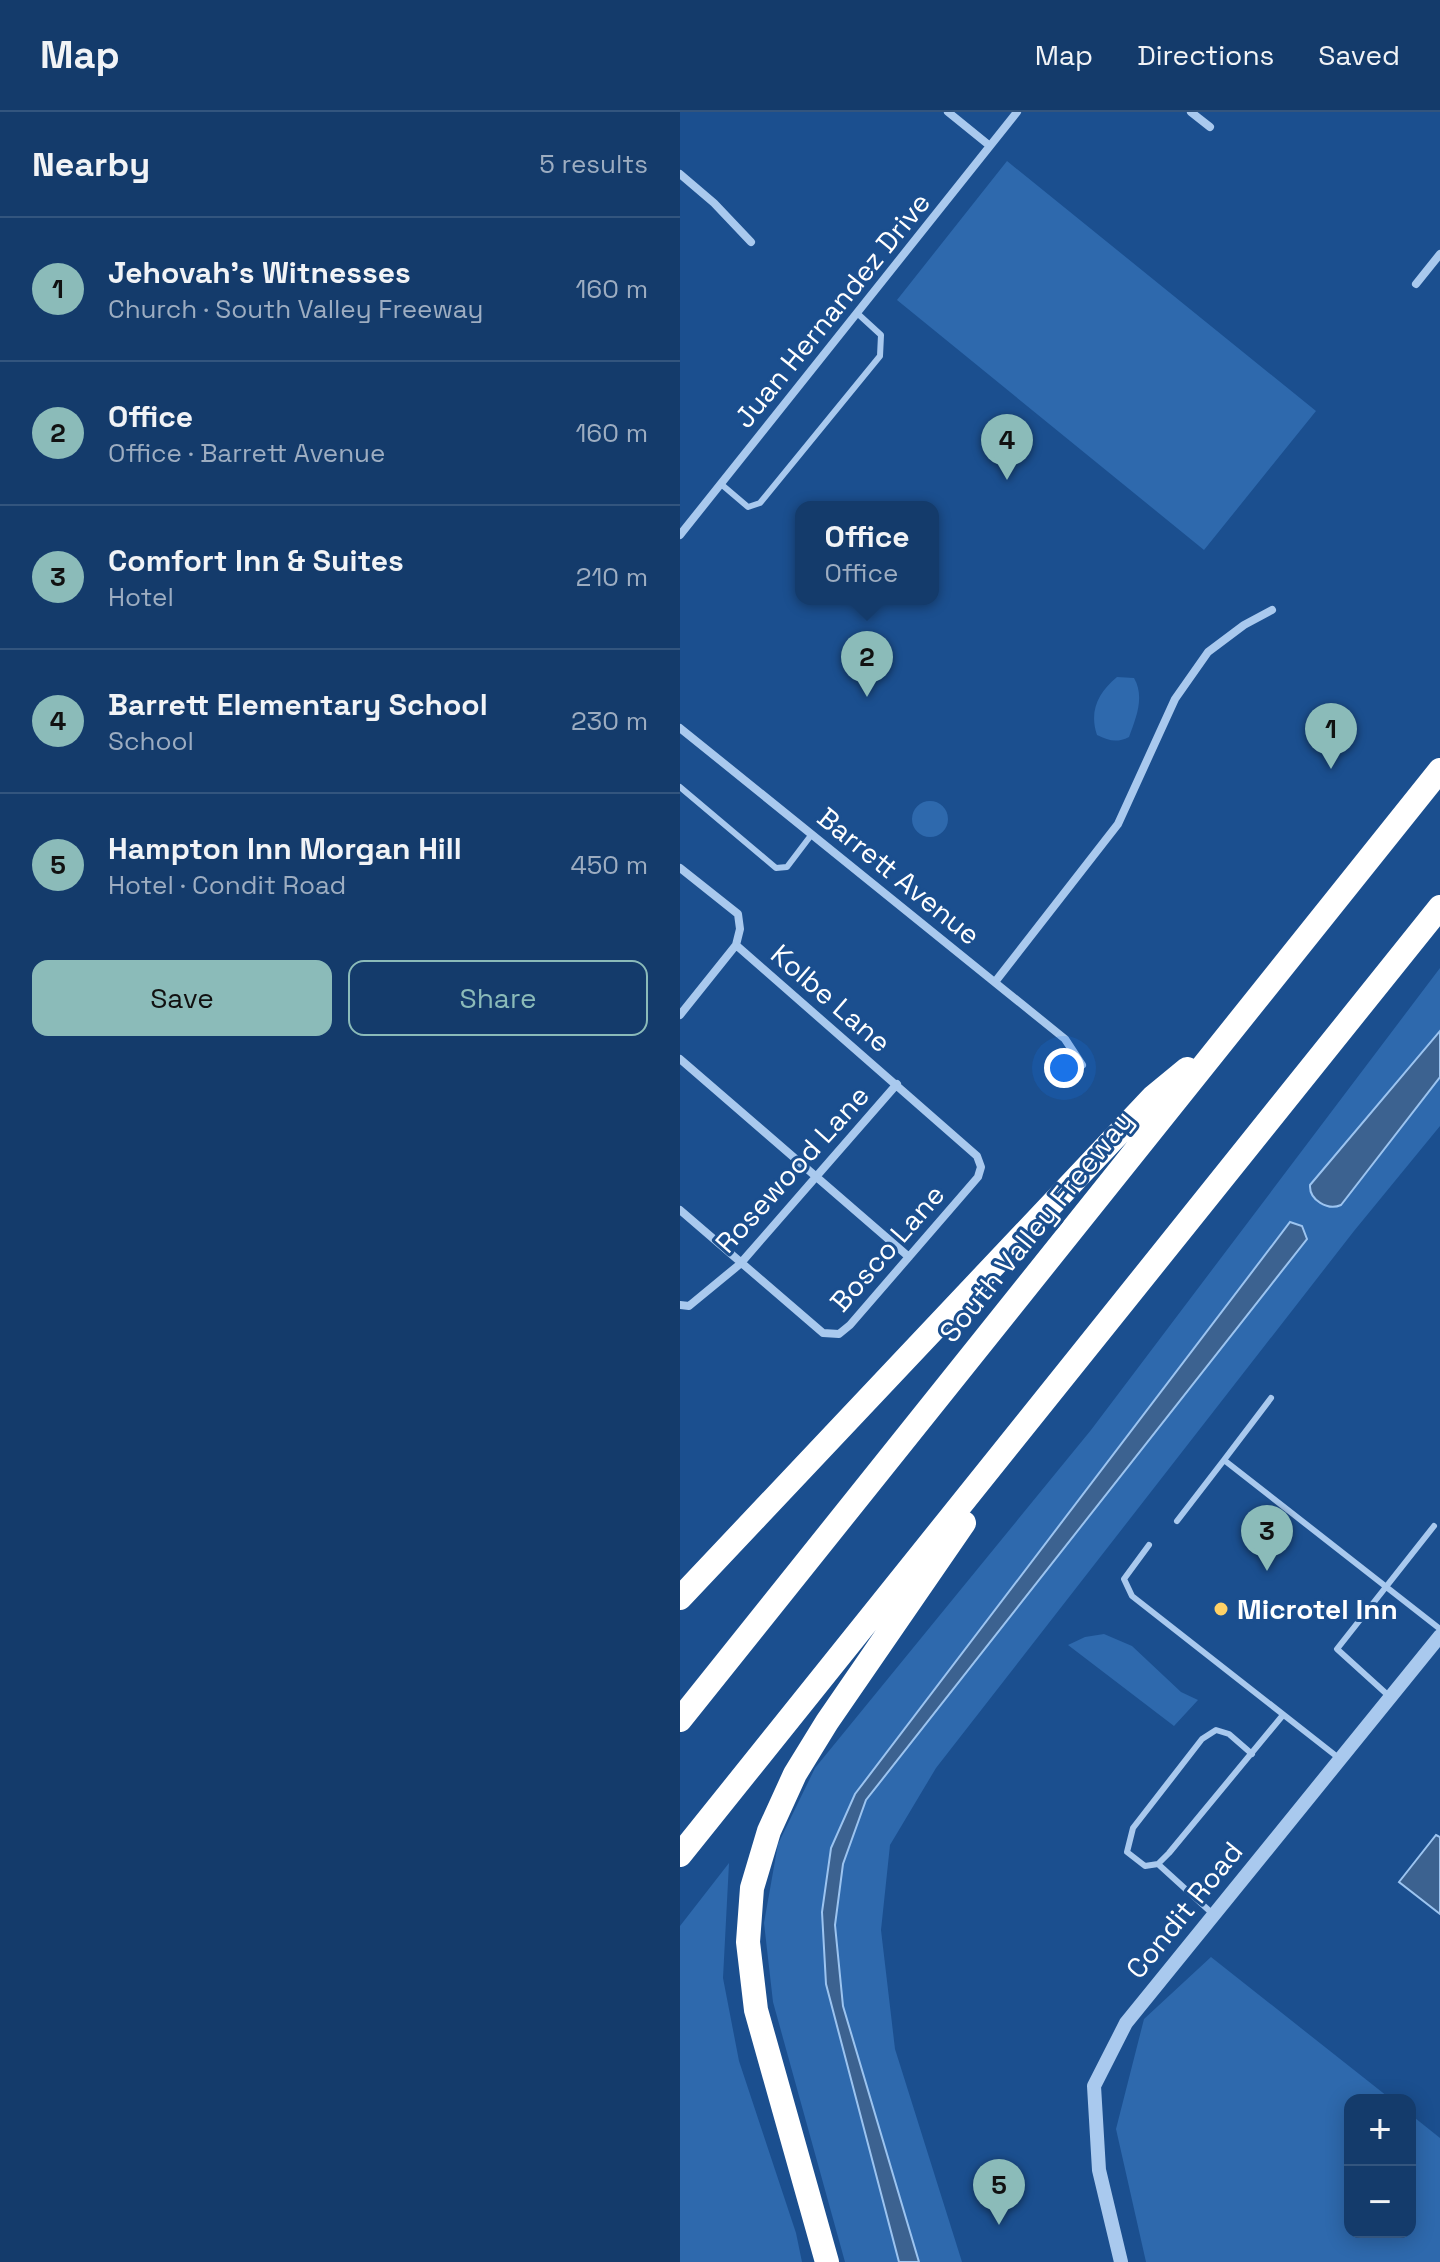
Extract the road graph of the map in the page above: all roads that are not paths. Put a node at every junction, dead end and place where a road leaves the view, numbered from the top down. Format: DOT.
graph roads {
  1 [pos="948,112"];
  2 [pos="1017,112"];
  3 [pos="1191,112"];
  4 [pos="1210,127"];
  5 [pos="990,146"];
  6 [pos="680,174"];
  7 [pos="751,242"];
  8 [pos="1440,254"];
  9 [pos="1416,284"];
  10 [pos="857,313"];
  11 [pos="721,484"];
  12 [pos="680,535"];
  13 [pos="1272,610"];
  14 [pos="681,730"];
  15 [pos="1440,770"];
  16 [pos="680,787"];
  17 [pos="812,834"];
  18 [pos="680,868"];
  19 [pos="1440,907"];
  20 [pos="736,945"];
  21 [pos="995,982"];
  22 [pos="680,1015"];
  23 [pos="1226,1037"];
  24 [pos="680,1059"];
  25 [pos="1082,1065"];
  26 [pos="897,1084"];
  27 [pos="981,1167"];
  28 [pos="818,1178"];
  29 [pos="680,1210"];
  30 [pos="909,1257"];
  31 [pos="740,1264"];
  32 [pos="680,1305"];
  33 [pos="1079,1356"];
  34 [pos="1271,1398"];
  35 [pos="1224,1460"];
  36 [pos="1177,1521"];
  37 [pos="1434,1526"];
  38 [pos="1149,1545"];
  39 [pos="1386,1586"];
  40 [pos="680,1598"];
  41 [pos="1440,1629"];
  42 [pos="1440,1636"];
  43 [pos="1390,1698"];
  44 [pos="1283,1715"];
  45 [pos="680,1720"];
  46 [pos="1252,1754"];
  47 [pos="1340,1759"];
  48 [pos="680,1855"];
  49 [pos="1158,1864"];
  50 [pos="1214,1915"];
  51 [pos="827,2262"];
  52 [pos="1121,2262"];
  1 -- 5 [label="street"];
  2 -- 5 [label="street, Juan Hernandez Drive"];
  3 -- 4 [label="street"];
  5 -- 10 [label="street, Juan Hernandez Drive"];
  6 -- 7 [label="street"];
  8 -- 9 [label="street"];
  10 -- 11 [label="street, Juan Hernandez Drive"];
  10 -- 11 [label="lane"];
  11 -- 12 [label="street, Juan Hernandez Drive"];
  13 -- 21 [label="street"];
  14 -- 17 [label="street, Barrett Avenue"];
  15 -- 23 [label="highway, South Valley Freeway"];
  16 -- 17 [label="lane"];
  17 -- 21 [label="street, Barrett Avenue"];
  18 -- 20 [label="street"];
  19 -- 33 [label="highway"];
  20 -- 22 [label="street"];
  20 -- 26 [label="street, Kolbe Lane"];
  21 -- 25 [label="street, Barrett Avenue"];
  23 -- 40 [label="highway"];
  23 -- 45 [label="highway, South Valley Freeway"];
  24 -- 28 [label="street"];
  26 -- 27 [label="street, Kolbe Lane"];
  26 -- 28 [label="street, Rosewood Lane"];
  27 -- 30 [label="street, Bosco Lane"];
  28 -- 30 [label="street"];
  28 -- 31 [label="street, Rosewood Lane"];
  29 -- 31 [label="street"];
  30 -- 31 [label="street, Bosco Lane"];
  31 -- 32 [label="street, Rosewood Lane"];
  33 -- 48 [label="highway"];
  33 -- 51 [label="highway"];
  34 -- 35 [label="lane"];
  35 -- 36 [label="lane"];
  35 -- 39 [label="lane"];
  37 -- 39 [label="lane"];
  38 -- 44 [label="lane"];
  39 -- 41 [label="lane"];
  39 -- 43 [label="lane"];
  42 -- 43 [label="street, Condit Road"];
  43 -- 47 [label="street, Condit Road"];
  44 -- 46 [label="lane"];
  44 -- 47 [label="lane"];
  46 -- 49 [label="lane"];
  46 -- 49 [label="lane"];
  47 -- 50 [label="street, Condit Road"];
  49 -- 50 [label="lane"];
  50 -- 52 [label="street, Condit Road"];
}
